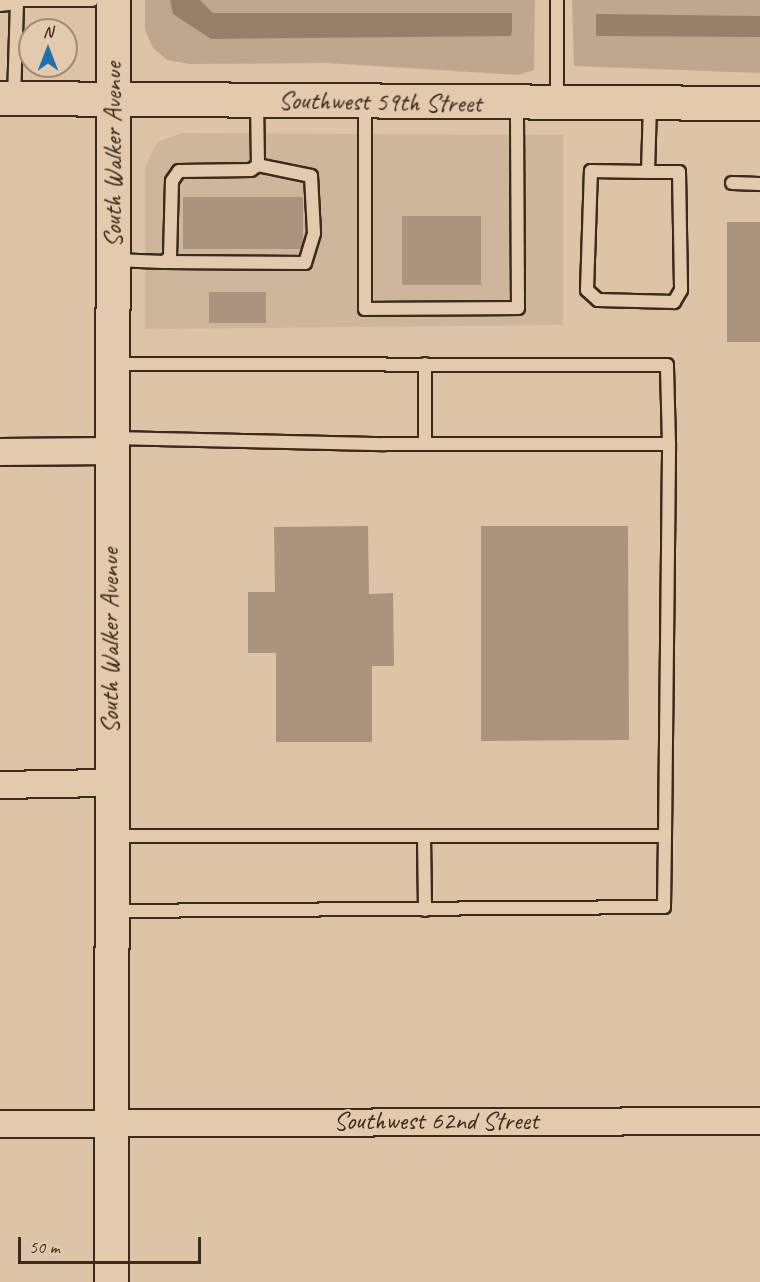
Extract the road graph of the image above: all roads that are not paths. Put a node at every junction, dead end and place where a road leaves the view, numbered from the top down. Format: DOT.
graph roads {
  1 [pos="92,0"];
  2 [pos="112,0"];
  3 [pos="557,0"];
  4 [pos="17,1"];
  5 [pos="46,1"];
  6 [pos="0,5"];
  7 [pos="7,98"];
  8 [pos="114,98"];
  9 [pos="257,99"];
  10 [pos="365,101"];
  11 [pos="760,103"];
  12 [pos="517,104"];
  13 [pos="557,104"];
  14 [pos="650,104"];
  15 [pos="258,165"];
  16 [pos="648,172"];
  17 [pos="732,183"];
  18 [pos="760,184"];
  19 [pos="114,260"];
  20 [pos="164,262"];
  21 [pos="112,363"];
  22 [pos="425,364"];
  23 [pos="112,444"];
  24 [pos="425,444"];
  25 [pos="669,444"];
  26 [pos="0,452"];
  27 [pos="109,783"];
  28 [pos="0,785"];
  29 [pos="110,836"];
  30 [pos="424,836"];
  31 [pos="665,836"];
  32 [pos="425,910"];
  33 [pos="110,911"];
  34 [pos="760,1121"];
  35 [pos="112,1122"];
  36 [pos="0,1124"];
  37 [pos="111,1282"];
  1 -- 5 [label="lane"];
  2 -- 8 [label="main road, South Walker Avenue"];
  3 -- 13 [label="lane"];
  4 -- 5 [label="lane"];
  4 -- 6 [label="lane"];
  4 -- 7 [label="lane"];
  7 -- 8 [label="main road, Southwest 59th Street"];
  8 -- 9 [label="main road, Southwest 59th Street"];
  8 -- 19 [label="main road, South Walker Avenue"];
  9 -- 10 [label="main road, Southwest 59th Street"];
  9 -- 15 [label="lane"];
  10 -- 12 [label="main road, Southwest 59th Street"];
  10 -- 12 [label="lane"];
  11 -- 14 [label="main road, Southwest 59th Street"];
  12 -- 13 [label="main road, Southwest 59th Street"];
  13 -- 14 [label="main road, Southwest 59th Street"];
  14 -- 16 [label="lane"];
  15 -- 20 [label="lane"];
  15 -- 20 [label="lane"];
  16 -- 16 [label="lane"];
  17 -- 18 [label="lane"];
  19 -- 20 [label="lane"];
  19 -- 21 [label="main road, South Walker Avenue"];
  21 -- 22 [label="lane"];
  21 -- 23 [label="main road, South Walker Avenue"];
  22 -- 24 [label="lane"];
  22 -- 25 [label="lane"];
  23 -- 24 [label="lane"];
  23 -- 26 [label="street"];
  23 -- 27 [label="main road, South Walker Avenue"];
  24 -- 25 [label="lane"];
  25 -- 31 [label="lane"];
  27 -- 28 [label="street"];
  27 -- 29 [label="main road, South Walker Avenue"];
  29 -- 30 [label="lane"];
  29 -- 33 [label="main road, South Walker Avenue"];
  30 -- 31 [label="lane"];
  30 -- 32 [label="lane"];
  31 -- 32 [label="lane"];
  32 -- 33 [label="lane"];
  33 -- 35 [label="main road, South Walker Avenue"];
  34 -- 35 [label="street, Southwest 62nd Street"];
  35 -- 36 [label="street, Southwest 62nd Street"];
  35 -- 37 [label="main road, South Walker Avenue"];
}
